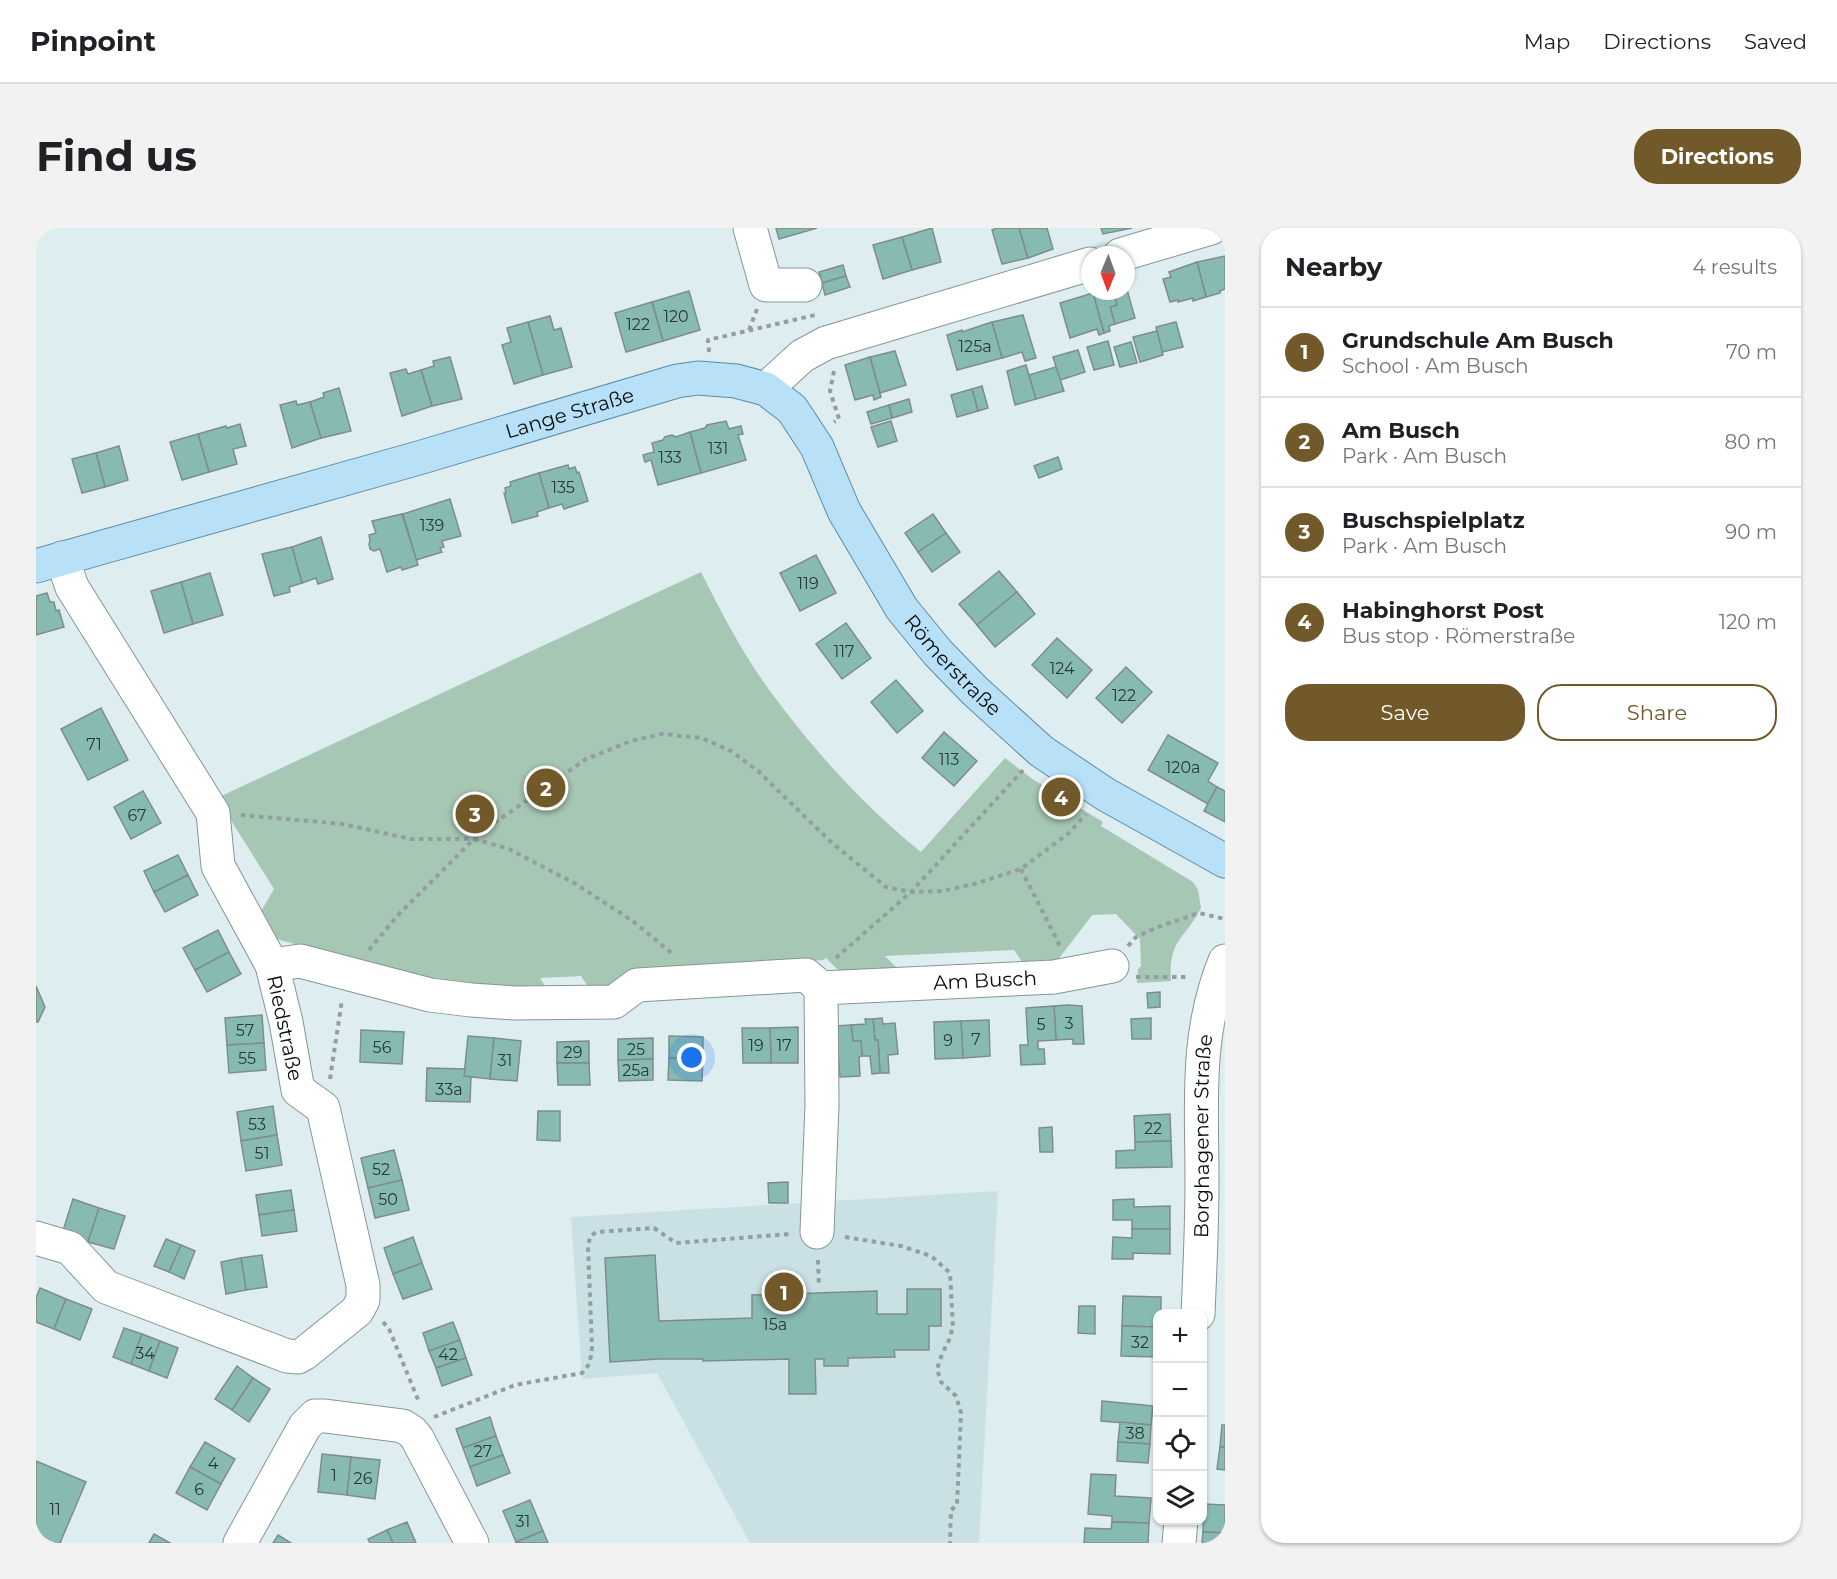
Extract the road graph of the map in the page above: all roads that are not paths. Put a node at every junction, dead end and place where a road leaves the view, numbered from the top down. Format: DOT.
graph roads {
  1 [pos="750,228"];
  2 [pos="1210,228"];
  3 [pos="1135,250"];
  4 [pos="1081,267"];
  5 [pos="805,285"];
  6 [pos="765,389"];
  7 [pos="49,562"];
  8 [pos="1225,861"];
  9 [pos="272,965"];
  10 [pos="1112,966"];
  11 [pos="1220,972"];
  12 [pos="821,988"];
  13 [pos="816,1232"];
  14 [pos="36,1238"];
  15 [pos="1198,1309"];
  16 [pos="1181,1525"];
  17 [pos="240,1543"];
  18 [pos="472,1543"];
  19 [pos="1179,1543"];
  1 -- 5 [label="street"];
  2 -- 3 [label="street"];
  4 -- 6 [label="street"];
  6 -- 7 [label="main road, Lange Straße"];
  6 -- 8 [label="main road, Römerstraße"];
  7 -- 9 [label="street, Riedstraße"];
  9 -- 12 [label="street, Am Busch"];
  9 -- 14 [label="street, Riedstraße"];
  10 -- 12 [label="street, Am Busch"];
  11 -- 15 [label="street, Borghagener Straße"];
  12 -- 13 [label="street"];
  16 -- 19 [label="street"];
  17 -- 18 [label="street"];
}
